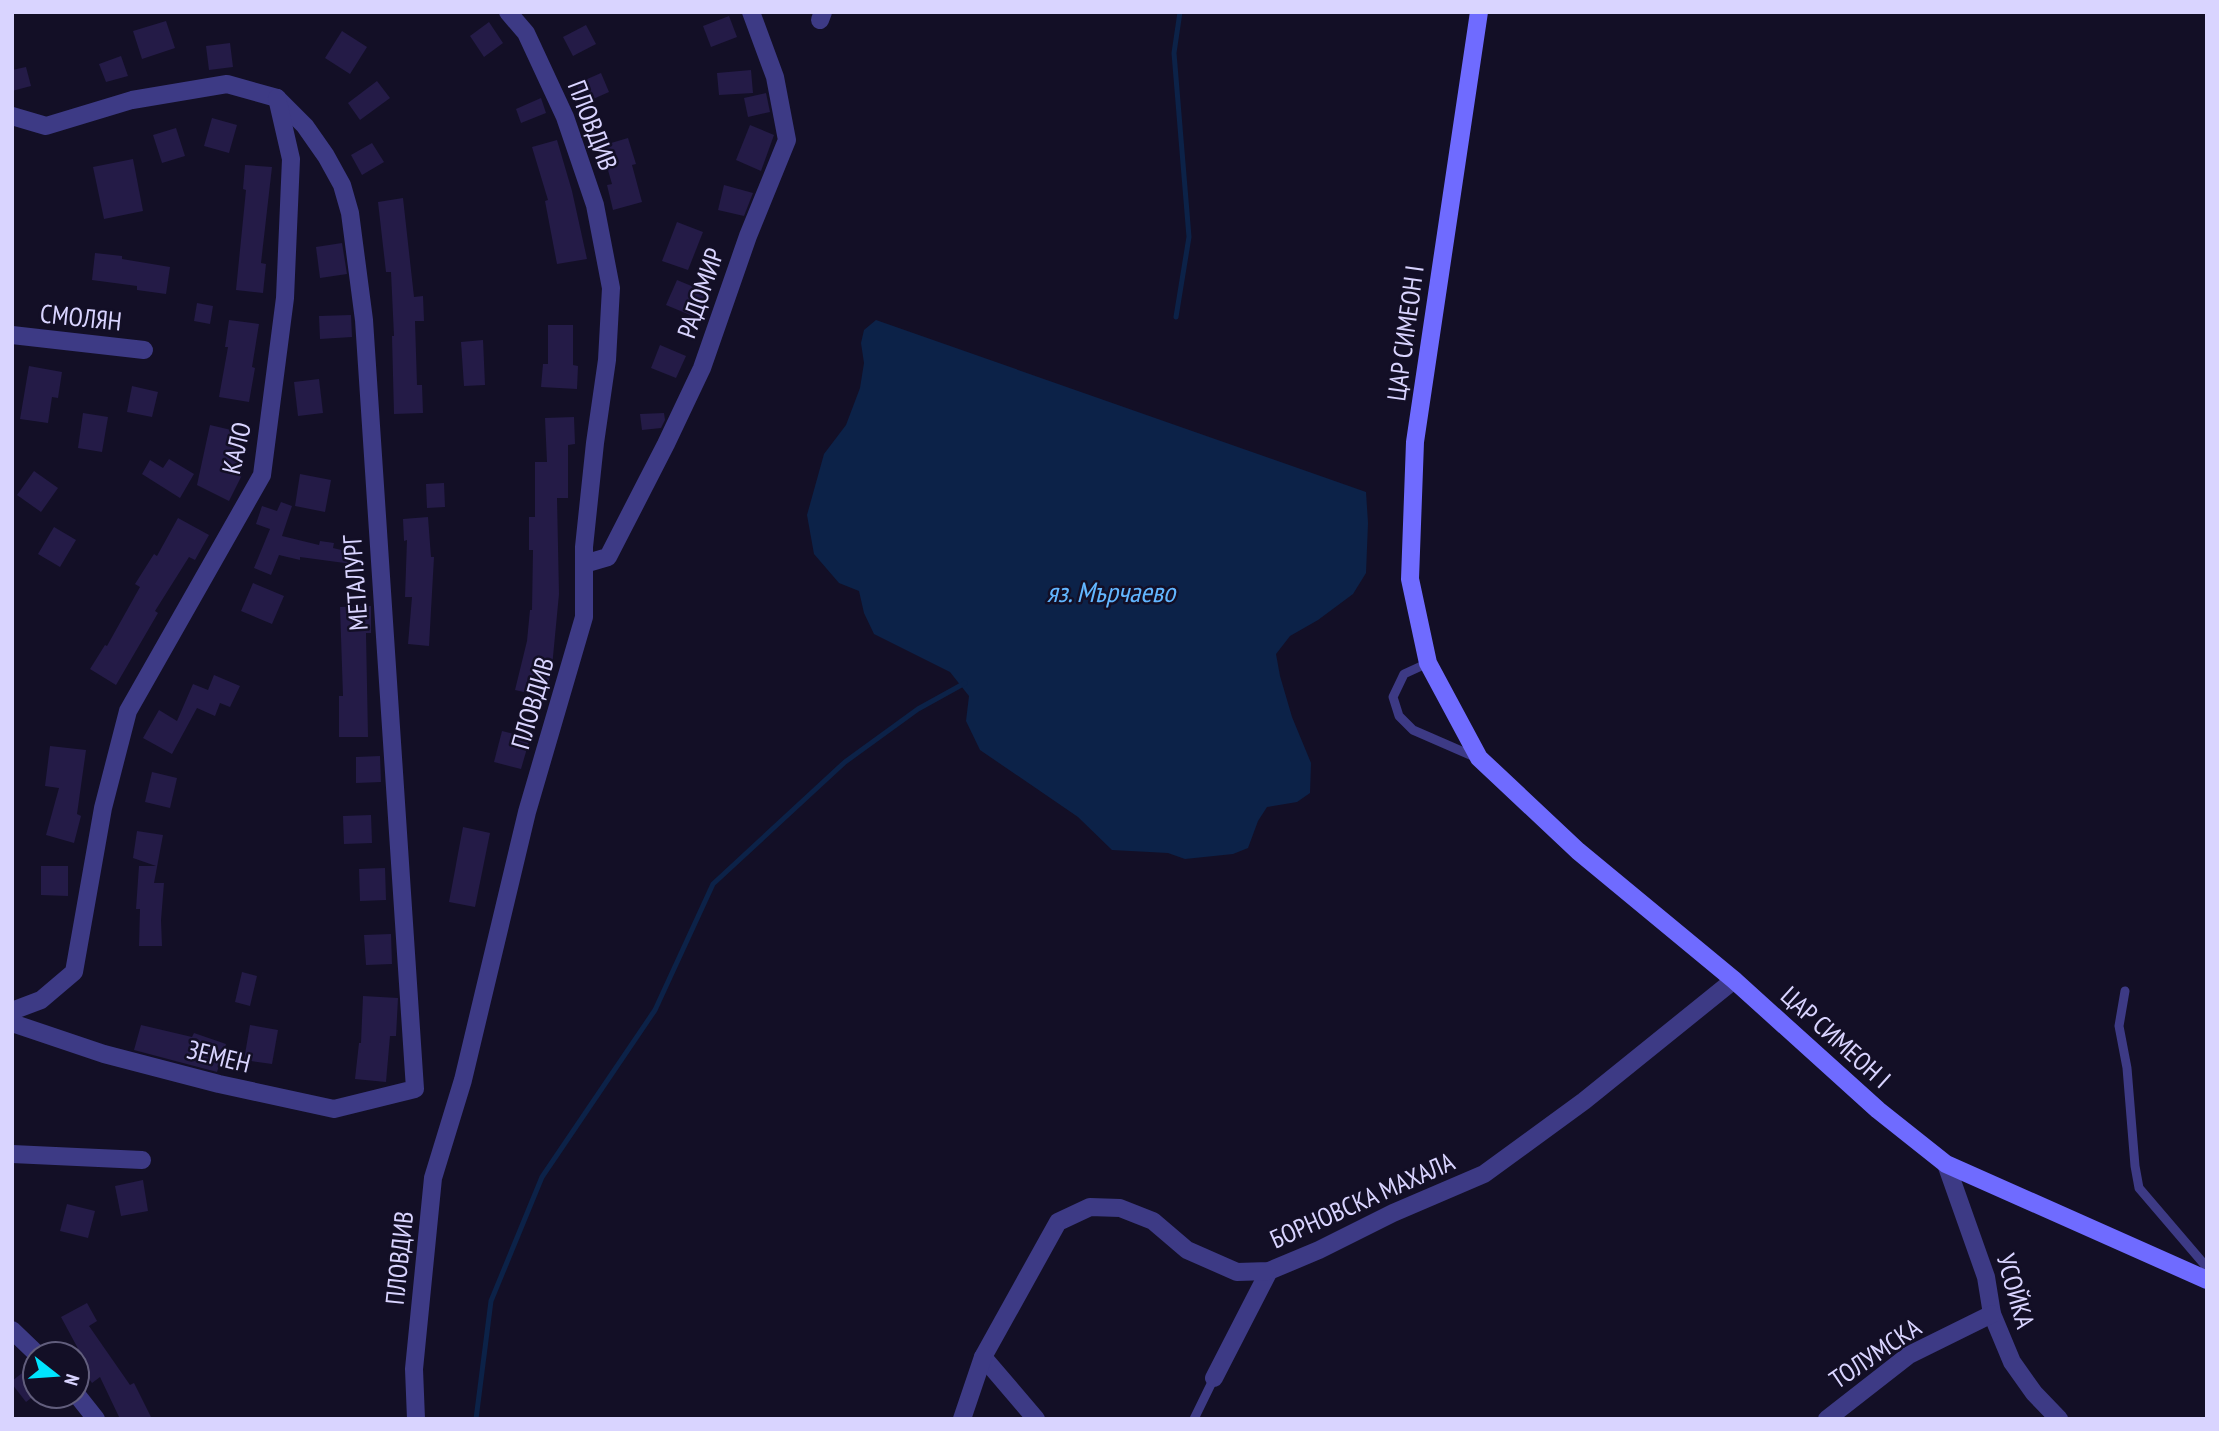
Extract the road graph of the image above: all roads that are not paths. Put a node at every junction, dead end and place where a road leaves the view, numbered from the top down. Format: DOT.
graph roads {
  1 [pos="508,12"];
  2 [pos="751,12"];
  3 [pos="1479,12"];
  4 [pos="277,98"];
  5 [pos="12,116"];
  6 [pos="12,335"];
  7 [pos="144,349"];
  8 [pos="584,564"];
  9 [pos="1428,663"];
  10 [pos="1479,758"];
  11 [pos="1734,980"];
  12 [pos="2125,991"];
  13 [pos="12,1011"];
  14 [pos="12,1023"];
  15 [pos="415,1089"];
  16 [pos="12,1154"];
  17 [pos="142,1160"];
  18 [pos="1946,1164"];
  19 [pos="1269,1270"];
  20 [pos="2207,1270"];
  21 [pos="2207,1279"];
  22 [pos="1992,1314"];
  23 [pos="983,1357"];
  24 [pos="1214,1378"];
  25 [pos="416,1419"];
  26 [pos="962,1419"];
  27 [pos="1035,1419"];
  28 [pos="1194,1419"];
  29 [pos="1827,1419"];
  30 [pos="2059,1419"];
  1 -- 8 [label="street, ПЛОВДИВ"];
  2 -- 8 [label="street, РАДОМИР"];
  3 -- 9 [label="street, ЦАР СИМЕОН I"];
  4 -- 5 [label="street"];
  4 -- 13 [label="street, КАЛО"];
  4 -- 15 [label="street, МЕТАЛУРГ"];
  6 -- 7 [label="street, СМОЛЯН"];
  8 -- 25 [label="street, ПЛОВДИВ"];
  9 -- 10 [label="street, ЦАР СИМЕОН I"];
  9 -- 10 [label="lane"];
  10 -- 11 [label="street, ЦАР СИМЕОН I"];
  11 -- 18 [label="street, ЦАР СИМЕОН I"];
  11 -- 19 [label="street, БОРНОВСКА МАХАЛА"];
  12 -- 20 [label="lane"];
  14 -- 15 [label="street, ЗЕМЕН"];
  16 -- 17 [label="street"];
  18 -- 21 [label="street, ЦАР СИМЕОН I"];
  18 -- 22 [label="street, УСОЙКА"];
  19 -- 23 [label="street, БОРНОВСКА МАХАЛА"];
  19 -- 24 [label="street"];
  22 -- 29 [label="street, ТОЛУМСКА"];
  22 -- 30 [label="street, УСОЙКА"];
  23 -- 26 [label="street, БОРНОВСКА МАХАЛА"];
  23 -- 27 [label="street"];
  24 -- 28 [label="lane"];
}
